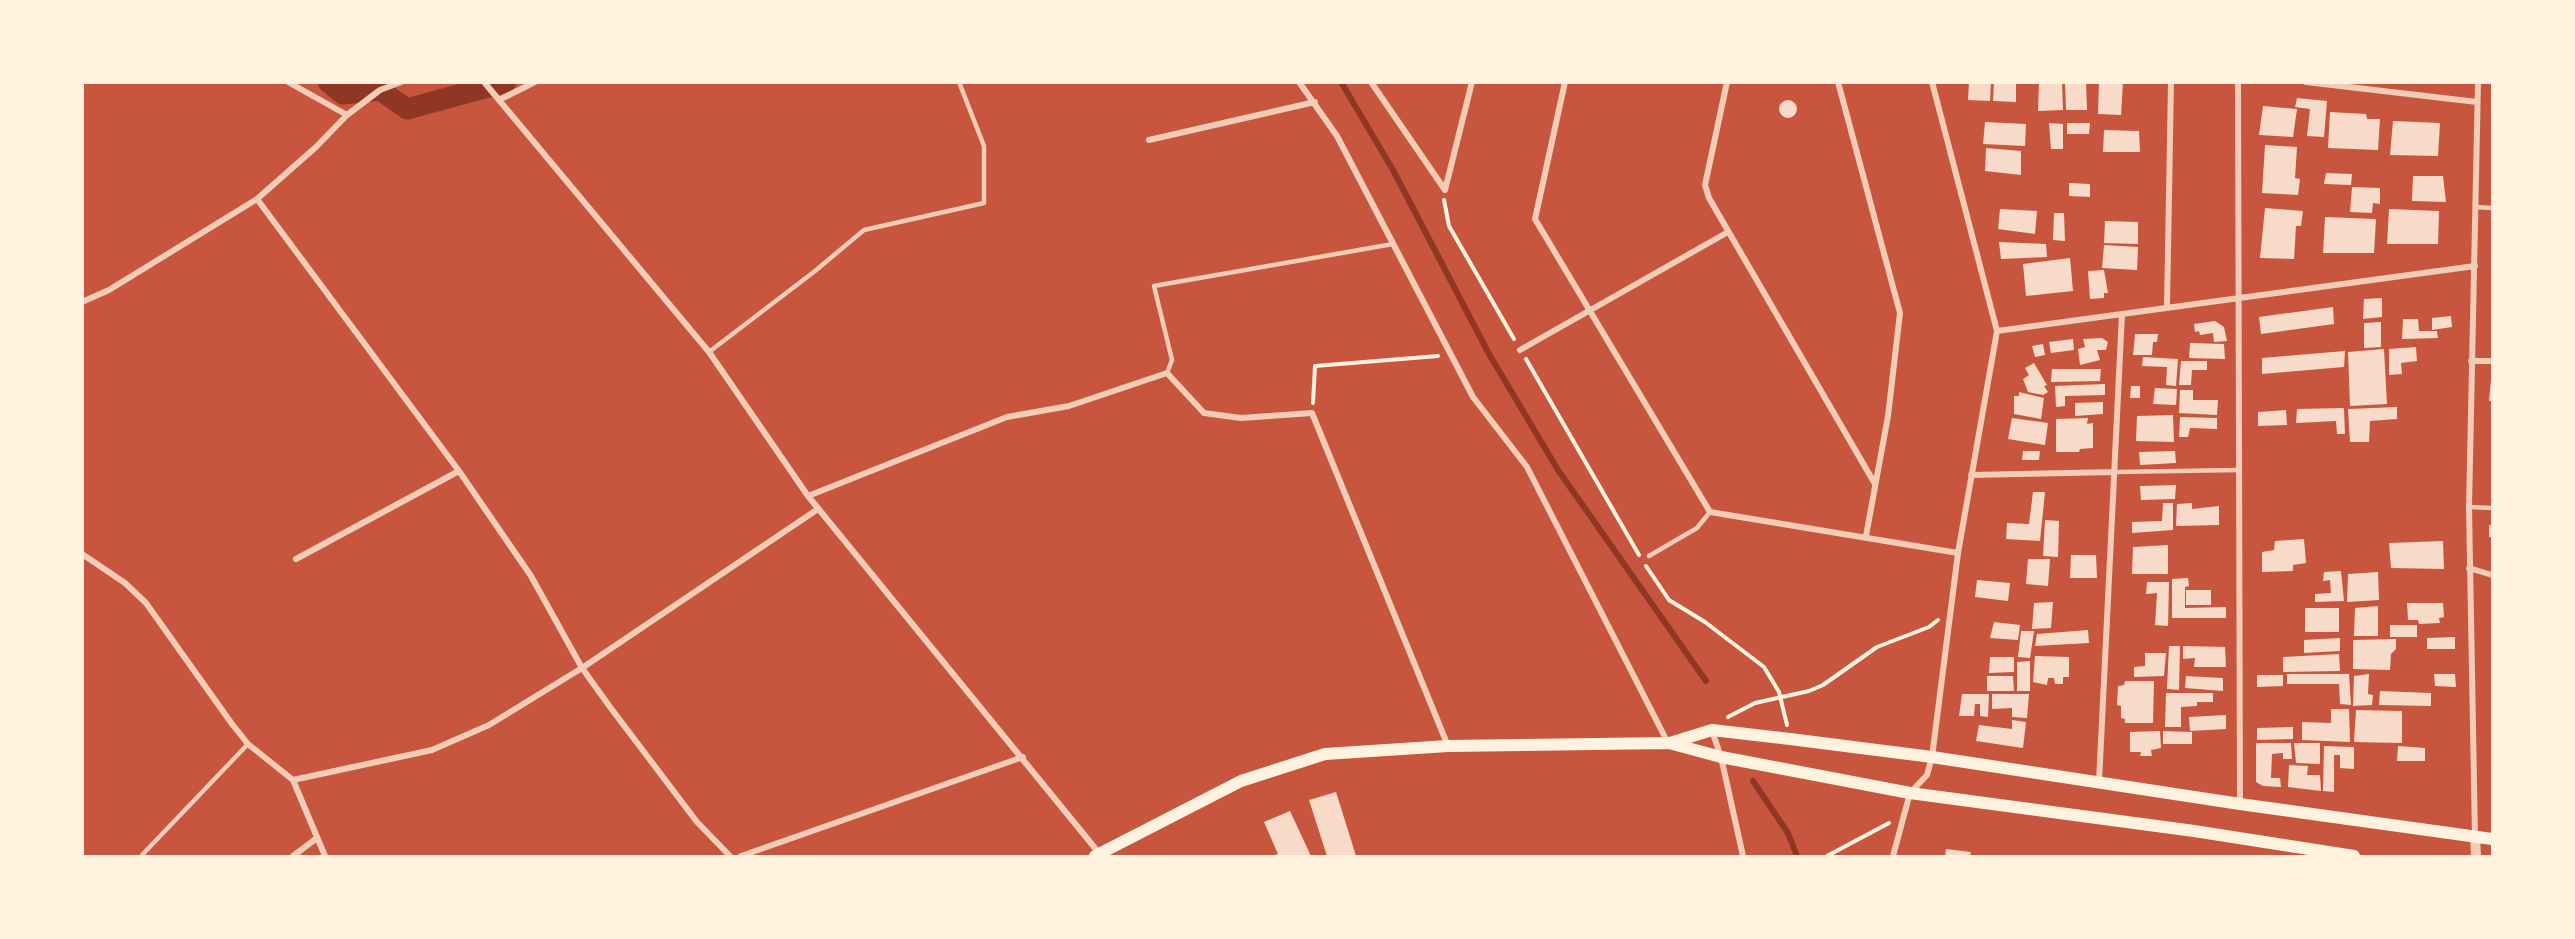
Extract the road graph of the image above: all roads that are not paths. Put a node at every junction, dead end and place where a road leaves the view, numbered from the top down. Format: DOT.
graph roads {
  1 [pos="288,82"];
  2 [pos="401,82"];
  3 [pos="484,82"];
  4 [pos="535,82"];
  5 [pos="959,82"];
  6 [pos="1299,82"];
  7 [pos="1371,82"];
  8 [pos="1472,82"];
  9 [pos="1565,82"];
  10 [pos="1727,82"];
  11 [pos="1838,82"];
  12 [pos="1932,82"];
  13 [pos="2171,82"];
  14 [pos="2238,82"];
  15 [pos="2306,82"];
  16 [pos="2478,82"];
  17 [pos="499,100"];
  18 [pos="1315,102"];
  19 [pos="2477,102"];
  20 [pos="347,115"];
  21 [pos="1149,140"];
  22 [pos="257,199"];
  23 [pos="2475,207"];
  24 [pos="2493,208"];
  25 [pos="1728,232"];
  26 [pos="1393,244"];
  27 [pos="2475,266"];
  28 [pos="2239,298"];
  29 [pos="82,302"];
  30 [pos="2167,308"];
  31 [pos="1588,311"];
  32 [pos="2122,314"];
  33 [pos="1996,331"];
  34 [pos="1521,350"];
  35 [pos="709,352"];
  36 [pos="2471,361"];
  37 [pos="2493,362"];
  38 [pos="1167,373"];
  39 [pos="2238,470"];
  40 [pos="459,471"];
  41 [pos="2115,472"];
  42 [pos="1971,475"];
  43 [pos="1875,484"];
  44 [pos="808,496"];
  45 [pos="2469,507"];
  46 [pos="2493,508"];
  47 [pos="818,509"];
  48 [pos="1710,512"];
  49 [pos="1866,536"];
  50 [pos="1958,553"];
  51 [pos="82,554"];
  52 [pos="1648,556"];
  53 [pos="296,559"];
  54 [pos="2469,568"];
  55 [pos="2493,575"];
  56 [pos="582,668"];
  57 [pos="1712,730"];
  58 [pos="1669,743"];
  59 [pos="248,744"];
  60 [pos="1448,746"];
  61 [pos="1023,757"];
  62 [pos="1721,757"];
  63 [pos="1932,757"];
  64 [pos="293,780"];
  65 [pos="2099,782"];
  66 [pos="1910,793"];
  67 [pos="2240,804"];
  68 [pos="2475,837"];
  69 [pos="317,838"];
  70 [pos="2493,839"];
  71 [pos="142,855"];
  72 [pos="1099,855"];
  73 [pos="293,856"];
  74 [pos="325,856"];
  75 [pos="730,856"];
  76 [pos="741,856"];
  77 [pos="1743,856"];
  78 [pos="1893,856"];
  79 [pos="2354,856"];
  80 [pos="2476,856"];
  1 -- 20 [label="street"];
  2 -- 20 [label="street"];
  3 -- 17 [label="street"];
  4 -- 17 [label="street"];
  5 -- 35 [label="lane"];
  6 -- 18 [label="street"];
  7 -- 8 [label="street"];
  9 -- 31 [label="street"];
  10 -- 25 [label="street"];
  11 -- 43 [label="street"];
  12 -- 33 [label="street"];
  13 -- 30 [label="street"];
  14 -- 28 [label="street"];
  15 -- 19 [label="street"];
  16 -- 19 [label="street"];
  17 -- 35 [label="street"];
  18 -- 21 [label="street"];
  18 -- 26 [label="street"];
  19 -- 23 [label="street"];
  20 -- 22 [label="street"];
  22 -- 29 [label="street"];
  22 -- 40 [label="street"];
  23 -- 24 [label="lane"];
  23 -- 27 [label="street"];
  25 -- 31 [label="street"];
  25 -- 43 [label="street"];
  26 -- 38 [label="lane"];
  26 -- 58 [label="street"];
  27 -- 28 [label="street"];
  27 -- 36 [label="street"];
  28 -- 30 [label="street"];
  28 -- 39 [label="street"];
  30 -- 32 [label="street"];
  31 -- 34 [label="street"];
  31 -- 48 [label="street"];
  32 -- 33 [label="street"];
  32 -- 41 [label="street"];
  33 -- 42 [label="street"];
  35 -- 44 [label="street"];
  36 -- 37 [label="street"];
  36 -- 45 [label="street"];
  38 -- 44 [label="street"];
  38 -- 60 [label="street"];
  39 -- 41 [label="lane"];
  39 -- 67 [label="street"];
  40 -- 53 [label="street"];
  40 -- 56 [label="street"];
  41 -- 42 [label="street"];
  41 -- 65 [label="street"];
  42 -- 50 [label="street"];
  43 -- 49 [label="street"];
  44 -- 47 [label="street"];
  45 -- 46 [label="lane"];
  45 -- 54 [label="street"];
  47 -- 56 [label="street"];
  47 -- 61 [label="street"];
  48 -- 49 [label="street"];
  48 -- 52 [label="lane"];
  49 -- 50 [label="street"];
  50 -- 63 [label="street"];
  51 -- 59 [label="street"];
  54 -- 55 [label="street"];
  54 -- 68 [label="street"];
  56 -- 64 [label="street"];
  56 -- 75 [label="street"];
  57 -- 58 [label="main road"];
  57 -- 62 [label="street"];
  57 -- 63 [label="main road"];
  58 -- 60 [label="main road"];
  58 -- 62 [label="main road"];
  59 -- 64 [label="street"];
  59 -- 71 [label="lane"];
  60 -- 72 [label="main road"];
  61 -- 72 [label="street"];
  61 -- 76 [label="street"];
  62 -- 66 [label="main road"];
  62 -- 77 [label="street"];
  63 -- 65 [label="main road"];
  63 -- 66 [label="street"];
  64 -- 69 [label="street"];
  65 -- 67 [label="main road"];
  66 -- 78 [label="street"];
  66 -- 79 [label="main road"];
  67 -- 68 [label="main road"];
  68 -- 70 [label="main road"];
  68 -- 80 [label="street"];
  69 -- 73 [label="street"];
  69 -- 74 [label="street"];
}
